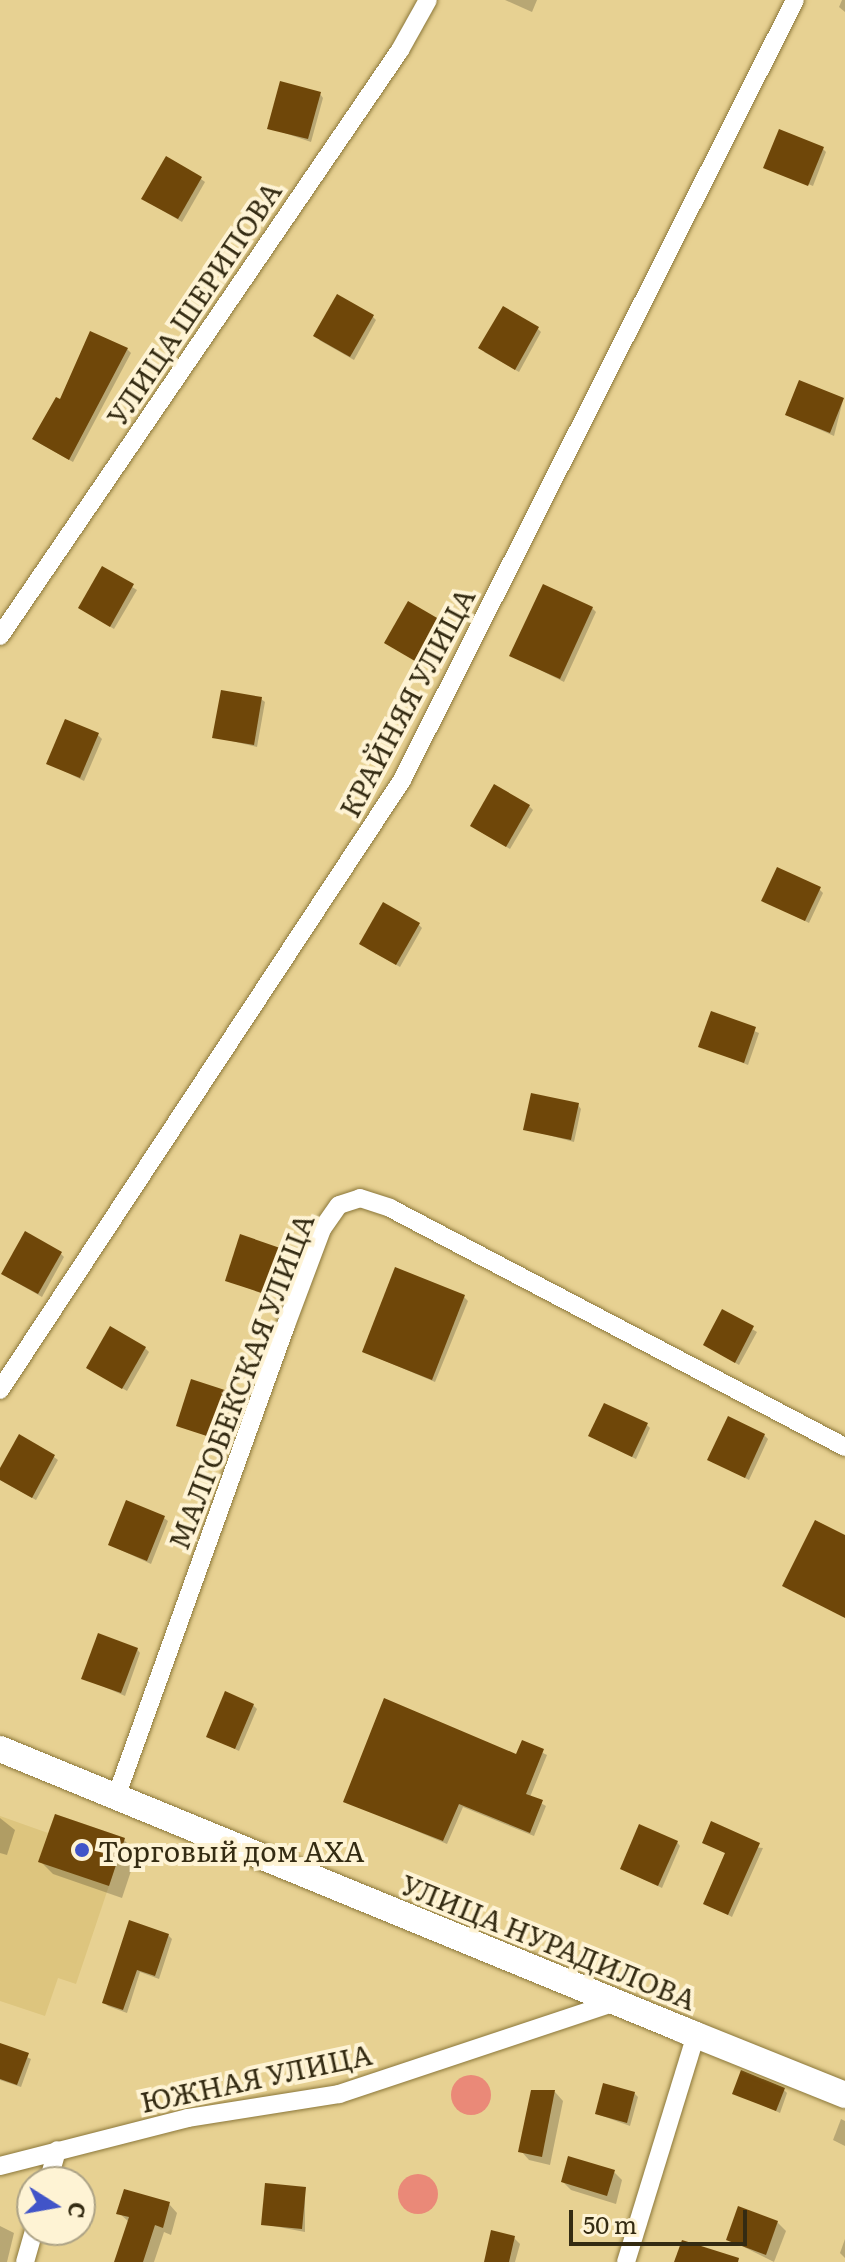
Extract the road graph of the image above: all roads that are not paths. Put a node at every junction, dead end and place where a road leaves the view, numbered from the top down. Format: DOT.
graph roads {
  1 [pos="428,0"];
  2 [pos="795,0"];
  3 [pos="0,636"];
  4 [pos="0,1390"];
  5 [pos="845,1447"];
  6 [pos="0,1749"];
  7 [pos="116,1797"];
  8 [pos="149,1811"];
  9 [pos="613,2003"];
  10 [pos="696,2035"];
  11 [pos="845,2095"];
  12 [pos="57,2150"];
  13 [pos="0,2166"];
  14 [pos="52,2166"];
  15 [pos="626,2262"];
  1 -- 3 [label="street, УЛИЦА ШЕРИПОВА"];
  2 -- 4 [label="street, КРАЙНЯЯ УЛИЦА"];
  5 -- 7 [label="street, МАЛГОБЕКСКАЯ УЛИЦА"];
  6 -- 7 [label="street, УЛИЦА НУРАДИЛОВА"];
  7 -- 8 [label="street, УЛИЦА НУРАДИЛОВА"];
  8 -- 9 [label="street, УЛИЦА НУРАДИЛОВА"];
  8 -- 10 [label="street, УЛИЦА НУРАДИЛОВА"];
  9 -- 10 [label="street, УЛИЦА НУРАДИЛОВА"];
  9 -- 12 [label="street, ЮЖНАЯ УЛИЦА"];
  10 -- 11 [label="street"];
  10 -- 15 [label="street"];
  12 -- 13 [label="street, ЮЖНАЯ УЛИЦА"];
  12 -- 14 [label="street"];
}
